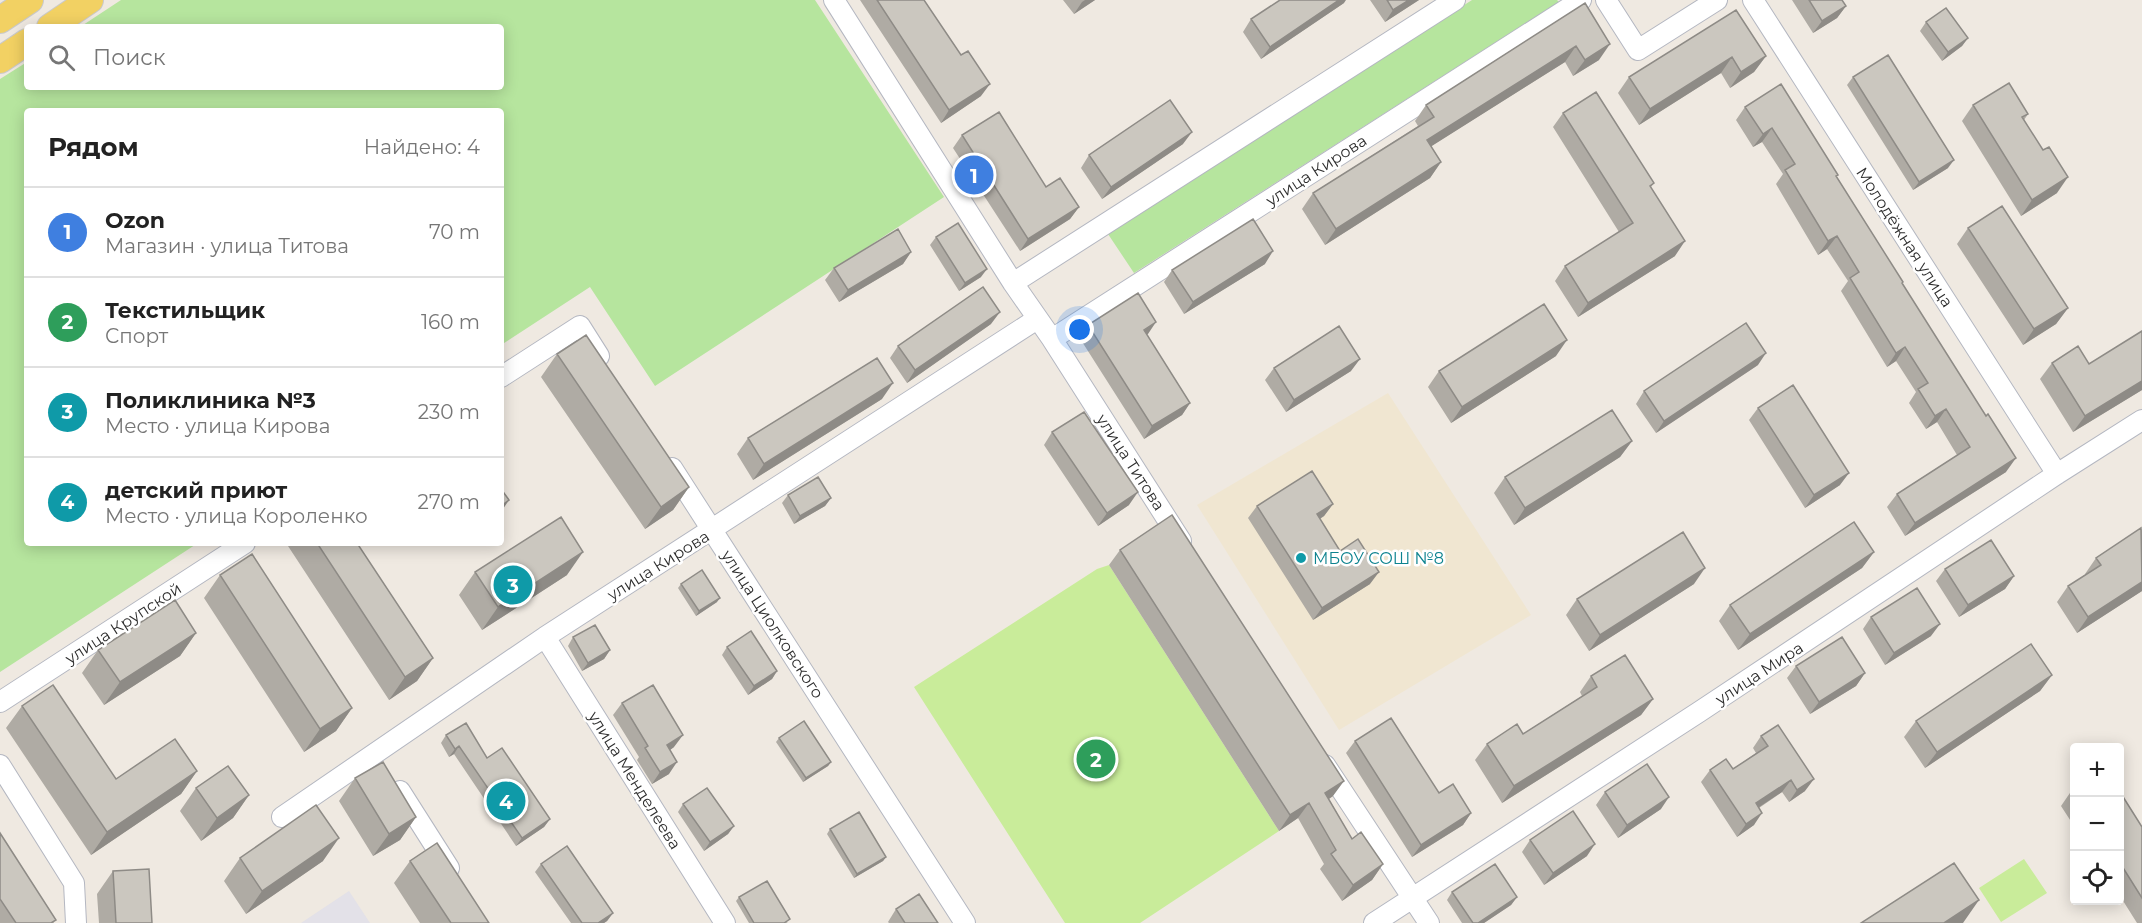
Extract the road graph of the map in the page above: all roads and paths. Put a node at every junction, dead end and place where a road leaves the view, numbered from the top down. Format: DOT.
graph roads {
  1 [pos="30,0"];
  2 [pos="90,0"];
  3 [pos="834,0"];
  4 [pos="1455,0"];
  5 [pos="1581,0"];
  6 [pos="1606,0"];
  7 [pos="1717,0"];
  8 [pos="1753,0"];
  9 [pos="0,20"];
  10 [pos="54,24"];
  11 [pos="24,44"];
  12 [pos="0,60"];
  13 [pos="1013,283"];
  14 [pos="1037,319"];
  15 [pos="1052,339"];
  16 [pos="504,375"];
  17 [pos="611,375"];
  18 [pos="2142,420"];
  19 [pos="662,452"];
  20 [pos="2057,474"];
  21 [pos="713,530"];
  22 [pos="240,546"];
  23 [pos="1193,559"];
  24 [pos="545,637"];
  25 [pos="0,702"];
  26 [pos="1315,749"];
  27 [pos="376,753"];
  28 [pos="0,765"];
  29 [pos="282,817"];
  30 [pos="459,883"];
  31 [pos="1412,899"];
  32 [pos="76,923"];
  33 [pos="725,923"];
  34 [pos="965,923"];
  35 [pos="1374,923"];
  36 [pos="1429,923"];
  1 -- 9 [label="main road"];
  2 -- 10 [label="main road"];
  3 -- 13 [label="street, улица Титова"];
  4 -- 13 [label="street"];
  5 -- 15 [label="street, улица Кирова"];
  6 -- 7 [label="street"];
  8 -- 20 [label="street, Молодёжная улица"];
  11 -- 12 [label="main road"];
  13 -- 14 [label="street, улица Титова"];
  14 -- 15 [label="street, улица Титова"];
  14 -- 21 [label="street, улица Кирова"];
  15 -- 23 [label="street, улица Титова"];
  16 -- 17 [label="street"];
  18 -- 20 [label="street, улица Мира"];
  19 -- 21 [label="street, улица Циолковского"];
  20 -- 31 [label="street, улица Мира"];
  21 -- 24 [label="street, улица Кирова"];
  21 -- 34 [label="street, улица Циолковского"];
  22 -- 25 [label="street, улица Крупской"];
  24 -- 27 [label="street, улица Кирова"];
  24 -- 33 [label="street, улица Менделеева"];
  26 -- 31 [label="street"];
  27 -- 29 [label="street, улица Кирова"];
  27 -- 30 [label="street"];
  28 -- 32 [label="street"];
  31 -- 35 [label="street, улица Мира"];
  31 -- 36 [label="street"];
}
